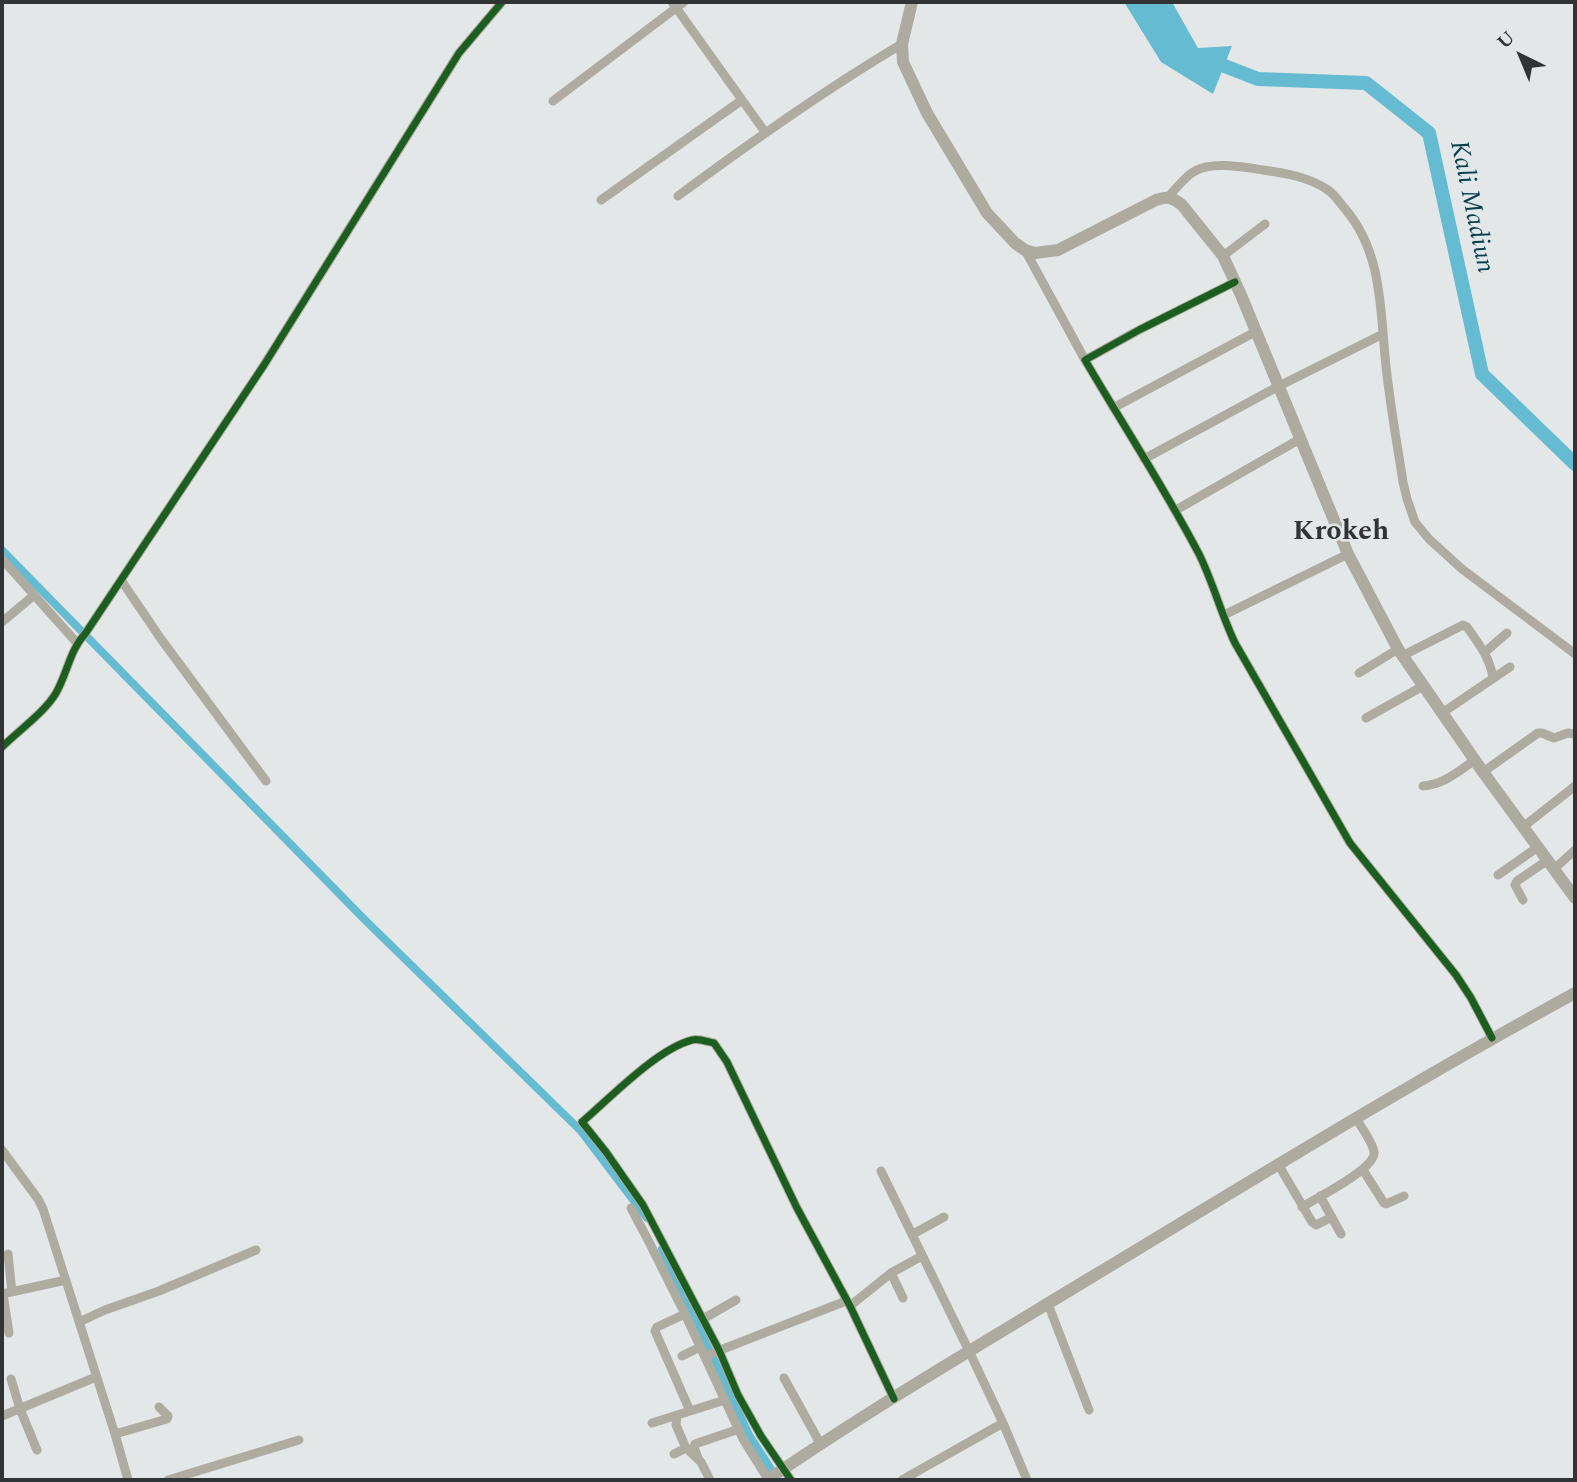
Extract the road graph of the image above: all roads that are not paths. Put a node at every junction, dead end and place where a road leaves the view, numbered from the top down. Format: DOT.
graph roads {
  1 [pos="502,2"];
  2 [pos="684,2"];
  3 [pos="912,2"];
  4 [pos="673,5"];
  5 [pos="902,44"];
  6 [pos="742,100"];
  7 [pos="553,101"];
  8 [pos="765,132"];
  9 [pos="678,196"];
  10 [pos="1168,197"];
  11 [pos="601,200"];
  12 [pos="1265,224"];
  13 [pos="1026,250"];
  14 [pos="1223,256"];
  15 [pos="1235,282"];
  16 [pos="1255,332"];
  17 [pos="1383,334"];
  18 [pos="1085,360"];
  19 [pos="1279,386"];
  20 [pos="1113,408"];
  21 [pos="1300,439"];
  22 [pos="1144,459"];
  23 [pos="1176,510"];
  24 [pos="1348,554"];
  25 [pos="2,559"];
  26 [pos="121,580"];
  27 [pos="33,596"];
  28 [pos="1224,615"];
  29 [pos="2,622"];
  30 [pos="1507,633"];
  31 [pos="80,639"];
  32 [pos="1400,652"];
  33 [pos="1485,652"];
  34 [pos="1575,654"];
  35 [pos="1510,667"];
  36 [pos="1359,673"];
  37 [pos="1493,678"];
  38 [pos="1423,686"];
  39 [pos="1442,713"];
  40 [pos="1366,718"];
  41 [pos="1575,734"];
  42 [pos="2,747"];
  43 [pos="1475,760"];
  44 [pos="1483,772"];
  45 [pos="266,781"];
  46 [pos="1423,786"];
  47 [pos="1575,786"];
  48 [pos="1523,827"];
  49 [pos="1538,847"];
  50 [pos="1575,850"];
  51 [pos="1551,865"];
  52 [pos="1498,875"];
  53 [pos="1575,898"];
  54 [pos="1523,900"];
  55 [pos="1575,993"];
  56 [pos="1492,1038"];
  57 [pos="1356,1118"];
  58 [pos="2,1150"];
  59 [pos="1279,1164"];
  60 [pos="1363,1170"];
  61 [pos="881,1171"];
  62 [pos="1320,1196"];
  63 [pos="1404,1196"];
  64 [pos="1302,1207"];
  65 [pos="631,1208"];
  66 [pos="944,1217"];
  67 [pos="1332,1217"];
  68 [pos="913,1234"];
  69 [pos="1341,1234"];
  70 [pos="256,1250"];
  71 [pos="922,1256"];
  72 [pos="6,1260"];
  73 [pos="891,1273"];
  74 [pos="66,1280"];
  75 [pos="6,1293"];
  76 [pos="903,1298"];
  77 [pos="736,1300"];
  78 [pos="848,1303"];
  79 [pos="1048,1304"];
  80 [pos="684,1314"];
  81 [pos="703,1319"];
  82 [pos="79,1322"];
  83 [pos="9,1333"];
  84 [pos="719,1350"];
  85 [pos="702,1351"];
  86 [pos="969,1351"];
  87 [pos="682,1356"];
  88 [pos="96,1377"];
  89 [pos="784,1378"];
  90 [pos="11,1379"];
  91 [pos="894,1399"];
  92 [pos="725,1400"];
  93 [pos="159,1407"];
  94 [pos="20,1409"];
  95 [pos="1089,1410"];
  96 [pos="690,1411"];
  97 [pos="677,1415"];
  98 [pos="2,1416"];
  99 [pos="652,1423"];
  100 [pos="1003,1423"];
  101 [pos="739,1429"];
  102 [pos="115,1434"];
  103 [pos="299,1440"];
  104 [pos="821,1445"];
  105 [pos="686,1448"];
  106 [pos="37,1450"];
  107 [pos="674,1454"];
  108 [pos="699,1460"];
  109 [pos="777,1476"];
  110 [pos="128,1480"];
  111 [pos="169,1480"];
  112 [pos="710,1480"];
  113 [pos="902,1480"];
  114 [pos="1027,1480"];
  1 -- 26 [label="street"];
  2 -- 4 [label="street"];
  3 -- 5 [label="main road"];
  4 -- 6 [label="street"];
  4 -- 7 [label="street"];
  5 -- 8 [label="street"];
  5 -- 13 [label="main road"];
  6 -- 8 [label="street"];
  6 -- 11 [label="street"];
  8 -- 9 [label="street"];
  10 -- 13 [label="main road"];
  10 -- 14 [label="main road"];
  10 -- 17 [label="street"];
  12 -- 14 [label="street"];
  13 -- 18 [label="street"];
  14 -- 15 [label="main road"];
  15 -- 16 [label="main road"];
  15 -- 18 [label="street"];
  16 -- 19 [label="main road"];
  16 -- 20 [label="street"];
  17 -- 19 [label="street"];
  17 -- 34 [label="street"];
  18 -- 20 [label="street"];
  19 -- 21 [label="main road"];
  19 -- 22 [label="street"];
  20 -- 22 [label="street"];
  21 -- 23 [label="street"];
  21 -- 24 [label="main road"];
  22 -- 23 [label="street"];
  23 -- 28 [label="street"];
  24 -- 28 [label="street"];
  24 -- 32 [label="main road"];
  25 -- 27 [label="street"];
  26 -- 31 [label="street"];
  26 -- 45 [label="street"];
  27 -- 29 [label="street"];
  27 -- 31 [label="street"];
  28 -- 56 [label="street"];
  30 -- 33 [label="street"];
  31 -- 42 [label="street"];
  32 -- 33 [label="street"];
  32 -- 36 [label="street"];
  32 -- 38 [label="main road"];
  33 -- 37 [label="street"];
  35 -- 37 [label="street"];
  37 -- 39 [label="street"];
  38 -- 39 [label="main road"];
  38 -- 40 [label="street"];
  39 -- 43 [label="main road"];
  41 -- 44 [label="street"];
  43 -- 44 [label="main road"];
  43 -- 46 [label="street"];
  44 -- 48 [label="main road"];
  47 -- 48 [label="street"];
  48 -- 49 [label="main road"];
  49 -- 51 [label="main road"];
  49 -- 52 [label="street"];
  50 -- 51 [label="street"];
  51 -- 53 [label="main road"];
  51 -- 54 [label="street"];
  55 -- 56 [label="main road"];
  56 -- 57 [label="main road"];
  57 -- 59 [label="main road"];
  57 -- 60 [label="street"];
  58 -- 74 [label="street"];
  59 -- 64 [label="street"];
  59 -- 79 [label="main road"];
  60 -- 62 [label="street"];
  60 -- 63 [label="street"];
  61 -- 68 [label="street"];
  62 -- 64 [label="street"];
  62 -- 67 [label="street"];
  64 -- 67 [label="street"];
  65 -- 80 [label="street"];
  66 -- 68 [label="street"];
  67 -- 69 [label="street"];
  68 -- 71 [label="street"];
  70 -- 82 [label="street"];
  71 -- 73 [label="street"];
  71 -- 86 [label="street"];
  72 -- 75 [label="street"];
  73 -- 76 [label="street"];
  73 -- 78 [label="street"];
  74 -- 75 [label="street"];
  74 -- 82 [label="street"];
  75 -- 83 [label="street"];
  77 -- 81 [label="street"];
  78 -- 81 [label="street"];
  78 -- 84 [label="street"];
  78 -- 91 [label="street"];
  79 -- 86 [label="main road"];
  79 -- 95 [label="street"];
  80 -- 85 [label="street"];
  80 -- 96 [label="street"];
  81 -- 84 [label="street"];
  82 -- 88 [label="street"];
  84 -- 85 [label="street"];
  84 -- 109 [label="street"];
  85 -- 87 [label="street"];
  85 -- 92 [label="street"];
  86 -- 91 [label="main road"];
  86 -- 100 [label="street"];
  88 -- 94 [label="street"];
  88 -- 102 [label="street"];
  89 -- 104 [label="street"];
  90 -- 94 [label="street"];
  91 -- 104 [label="main road"];
  92 -- 96 [label="street"];
  92 -- 101 [label="street"];
  93 -- 102 [label="street"];
  94 -- 98 [label="street"];
  94 -- 106 [label="street"];
  96 -- 97 [label="street"];
  97 -- 99 [label="street"];
  97 -- 105 [label="street"];
  100 -- 113 [label="street"];
  100 -- 114 [label="street"];
  101 -- 108 [label="street"];
  101 -- 109 [label="street"];
  102 -- 110 [label="street"];
  103 -- 111 [label="street"];
  104 -- 109 [label="main road"];
  105 -- 107 [label="street"];
  105 -- 108 [label="street"];
  108 -- 112 [label="street"];
}
